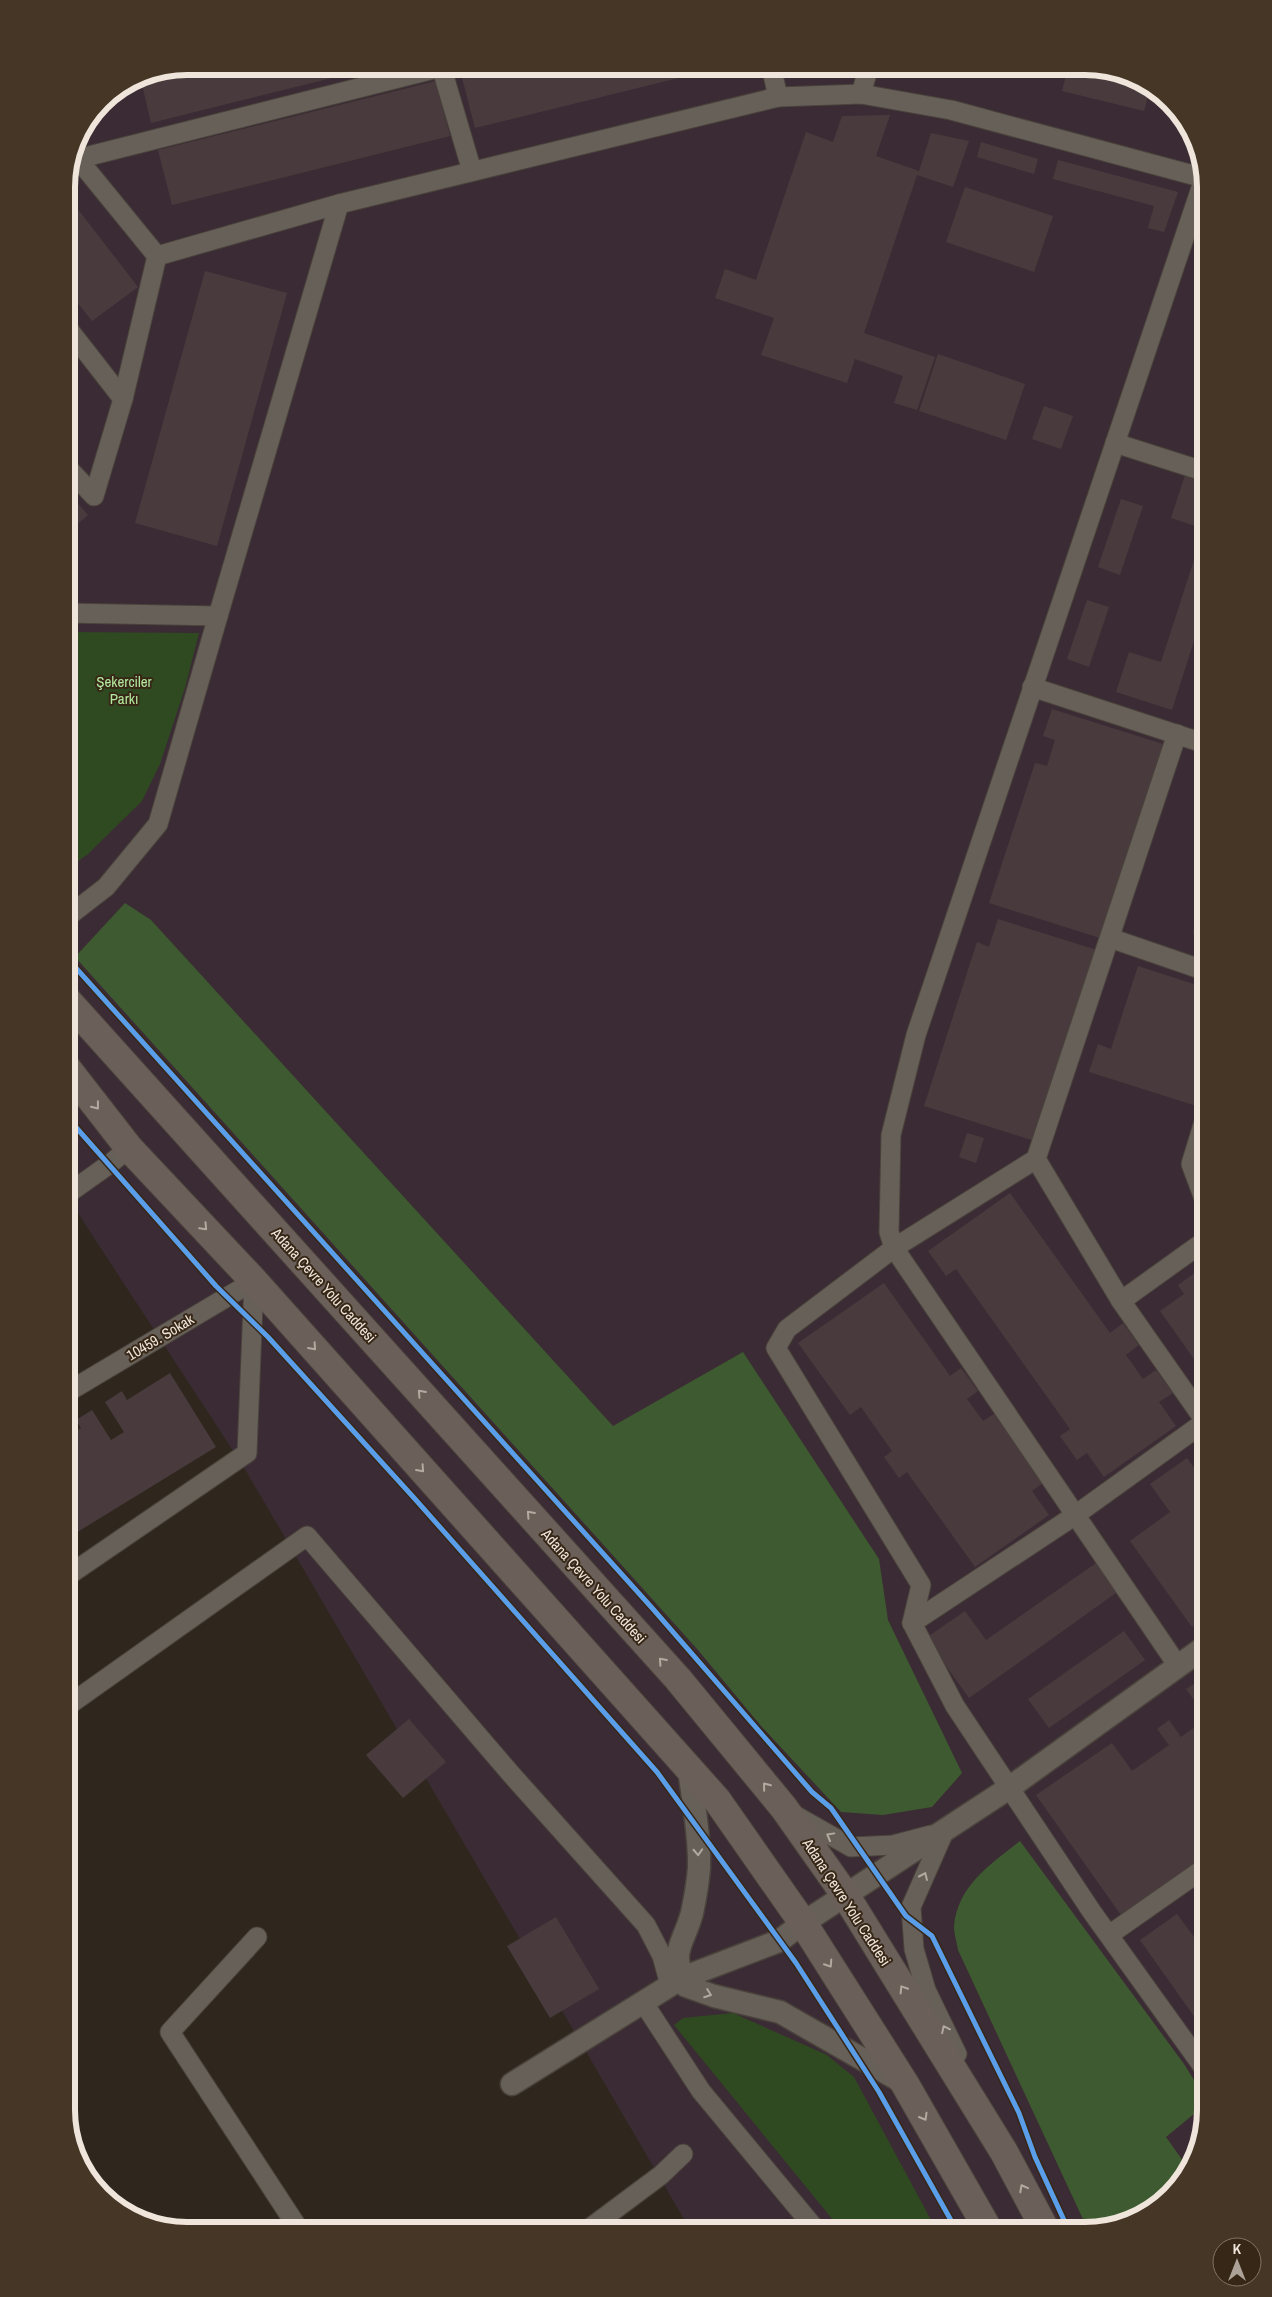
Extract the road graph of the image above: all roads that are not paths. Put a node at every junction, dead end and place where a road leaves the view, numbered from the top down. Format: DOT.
graph roads {
  1 [pos="410,75"];
  2 [pos="445,75"];
  3 [pos="772,75"];
  4 [pos="866,75"];
  5 [pos="861,94"];
  6 [pos="778,97"];
  7 [pos="80,155"];
  8 [pos="78,160"];
  9 [pos="472,171"];
  10 [pos="1196,176"];
  11 [pos="1197,199"];
  12 [pos="339,204"];
  13 [pos="157,256"];
  14 [pos="75,338"];
  15 [pos="123,399"];
  16 [pos="1115,443"];
  17 [pos="1197,469"];
  18 [pos="75,476"];
  19 [pos="75,613"];
  20 [pos="218,616"];
  21 [pos="1032,687"];
  22 [pos="1177,734"];
  23 [pos="1197,741"];
  24 [pos="75,911"];
  25 [pos="1110,938"];
  26 [pos="1197,968"];
  27 [pos="75,1009"];
  28 [pos="75,1079"];
  29 [pos="1197,1144"];
  30 [pos="129,1148"];
  31 [pos="1036,1159"];
  32 [pos="1197,1180"];
  33 [pos="75,1189"];
  34 [pos="1197,1247"];
  35 [pos="894,1248"];
  36 [pos="254,1281"];
  37 [pos="1122,1301"];
  38 [pos="75,1388"];
  39 [pos="1197,1409"];
  40 [pos="1197,1427"];
  41 [pos="1074,1516"];
  42 [pos="75,1571"];
  43 [pos="912,1623"];
  44 [pos="1197,1652"];
  45 [pos="1178,1666"];
  46 [pos="75,1700"];
  47 [pos="689,1769"];
  48 [pos="1009,1788"];
  49 [pos="784,1808"];
  50 [pos="944,1832"];
  51 [pos="1197,1874"];
  52 [pos="846,1896"];
  53 [pos="803,1923"];
  54 [pos="1108,1935"];
  55 [pos="257,1937"];
  56 [pos="676,1981"];
  57 [pos="643,2002"];
  58 [pos="1197,2059"];
  59 [pos="512,2084"];
  60 [pos="905,2084"];
  61 [pos="1004,2152"];
  62 [pos="683,2154"];
  63 [pos="295,2222"];
  64 [pos="598,2222"];
  65 [pos="810,2222"];
  66 [pos="984,2222"];
  67 [pos="1041,2222"];
  1 -- 7 [label="street"];
  2 -- 9 [label="street"];
  3 -- 6 [label="street"];
  4 -- 5 [label="street"];
  5 -- 6 [label="street"];
  5 -- 10 [label="street"];
  6 -- 9 [label="street"];
  8 -- 13 [label="street"];
  9 -- 12 [label="street"];
  11 -- 16 [label="street"];
  12 -- 13 [label="street"];
  12 -- 20 [label="street"];
  13 -- 15 [label="street"];
  14 -- 15 [label="street"];
  15 -- 18 [label="street"];
  16 -- 17 [label="street"];
  16 -- 21 [label="street"];
  19 -- 20 [label="street"];
  20 -- 24 [label="street"];
  21 -- 22 [label="street"];
  21 -- 35 [label="street"];
  22 -- 23 [label="street"];
  22 -- 25 [label="street"];
  25 -- 26 [label="street"];
  25 -- 31 [label="street"];
  49 -- 27 [label="highway, Adana Çevre Yolu Caddesi, one-way"];
  28 -- 30 [label="highway, one-way"];
  29 -- 32 [label="street"];
  30 -- 33 [label="street"];
  30 -- 36 [label="highway, one-way"];
  31 -- 35 [label="street"];
  31 -- 37 [label="street"];
  34 -- 37 [label="street"];
  35 -- 41 [label="street"];
  35 -- 43 [label="street"];
  36 -- 38 [label="street, 10459. Sokak"];
  36 -- 42 [label="street"];
  36 -- 47 [label="highway, one-way"];
  37 -- 39 [label="street"];
  40 -- 41 [label="street"];
  41 -- 43 [label="street"];
  41 -- 45 [label="street"];
  43 -- 48 [label="street"];
  44 -- 45 [label="street"];
  45 -- 48 [label="street"];
  46 -- 56 [label="street"];
  47 -- 53 [label="highway"];
  47 -- 56 [label="street, one-way"];
  48 -- 50 [label="street"];
  48 -- 54 [label="street"];
  50 -- 49 [label="street, one-way"];
  49 -- 52 [label="highway, Adana Çevre Yolu Caddesi"];
  50 -- 52 [label="street"];
  61 -- 50 [label="street, one-way"];
  51 -- 54 [label="street"];
  52 -- 53 [label="street"];
  61 -- 52 [label="highway, Adana Çevre Yolu Caddesi, one-way"];
  53 -- 56 [label="street"];
  53 -- 60 [label="highway, one-way"];
  54 -- 58 [label="street"];
  55 -- 63 [label="street"];
  56 -- 57 [label="street"];
  56 -- 60 [label="street, one-way"];
  57 -- 59 [label="street"];
  57 -- 65 [label="street"];
  60 -- 66 [label="highway, one-way"];
  67 -- 61 [label="highway, Adana Çevre Yolu Caddesi, one-way"];
  62 -- 64 [label="street"];
}
